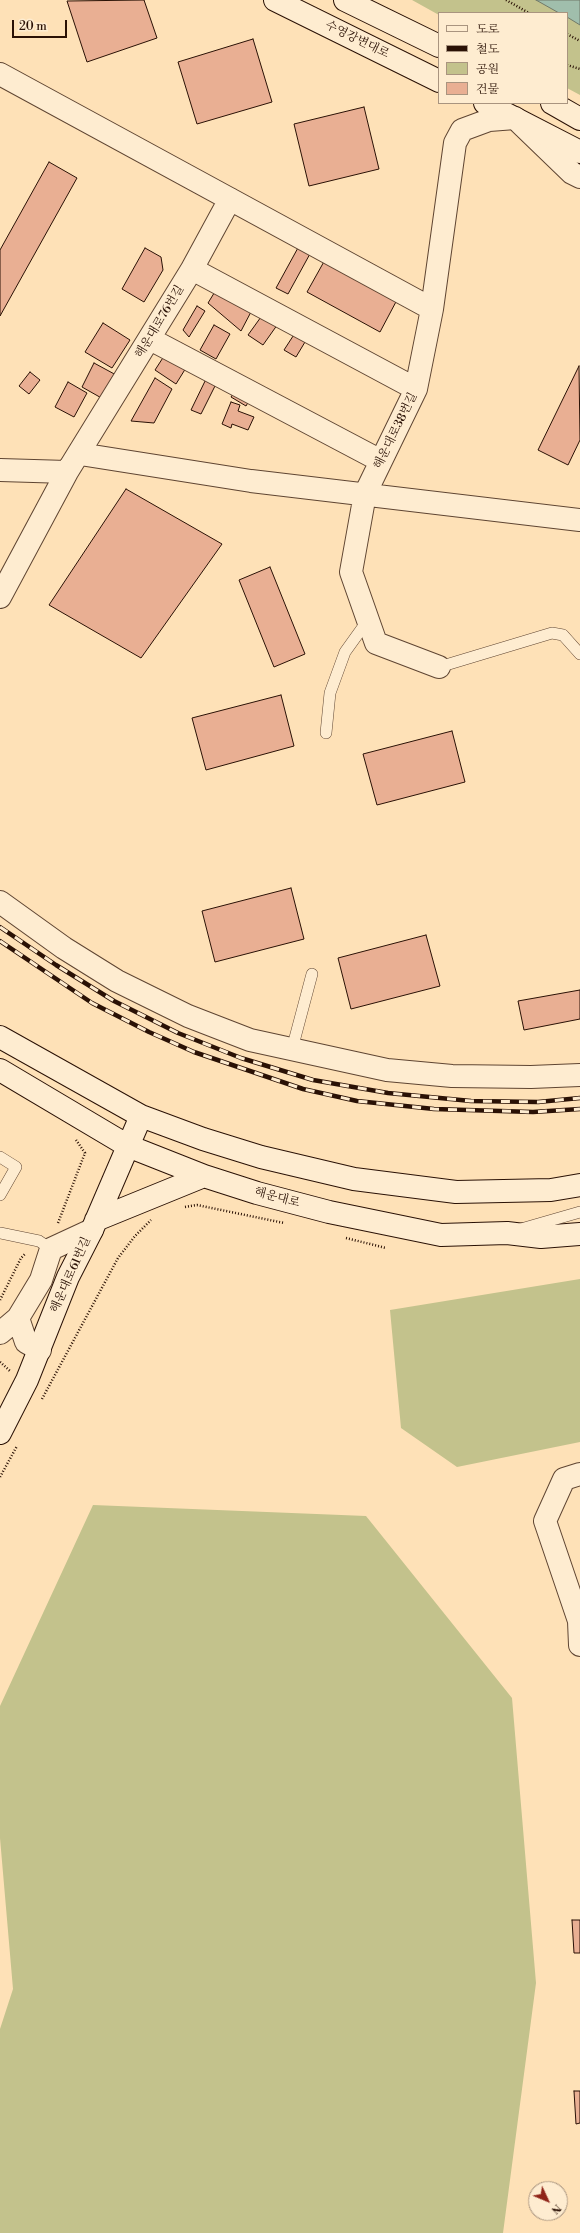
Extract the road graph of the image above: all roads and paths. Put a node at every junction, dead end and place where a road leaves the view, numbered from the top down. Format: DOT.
graph roads {
  1 [pos="275,0"];
  2 [pos="345,0"];
  3 [pos="506,0"];
  4 [pos="528,12"];
  5 [pos="568,35"];
  6 [pos="580,41"];
  7 [pos="438,46"];
  8 [pos="568,65"];
  9 [pos="580,69"];
  10 [pos="0,74"];
  11 [pos="438,80"];
  12 [pos="568,103"];
  13 [pos="487,104"];
  14 [pos="554,104"];
  15 [pos="580,108"];
  16 [pos="515,118"];
  17 [pos="580,119"];
  18 [pos="580,152"];
  19 [pos="580,177"];
  20 [pos="230,199"];
  21 [pos="192,268"];
  22 [pos="432,309"];
  23 [pos="150,339"];
  24 [pos="416,389"];
  25 [pos="80,454"];
  26 [pos="381,461"];
  27 [pos="0,470"];
  28 [pos="67,472"];
  29 [pos="365,494"];
  30 [pos="580,520"];
  31 [pos="0,597"];
  32 [pos="368,620"];
  33 [pos="580,654"];
  34 [pos="439,667"];
  35 [pos="326,733"];
  36 [pos="0,902"];
  37 [pos="312,974"];
  38 [pos="0,1037"];
  39 [pos="292,1049"];
  40 [pos="0,1070"];
  41 [pos="580,1075"];
  42 [pos="141,1116"];
  43 [pos="75,1138"];
  44 [pos="128,1146"];
  45 [pos="0,1157"];
  46 [pos="204,1176"];
  47 [pos="580,1185"];
  48 [pos="0,1194"];
  49 [pos="178,1208"];
  50 [pos="580,1212"];
  51 [pos="153,1218"];
  52 [pos="285,1223"];
  53 [pos="94,1225"];
  54 [pos="0,1233"];
  55 [pos="507,1233"];
  56 [pos="580,1234"];
  57 [pos="340,1236"];
  58 [pos="45,1245"];
  59 [pos="386,1248"];
  60 [pos="0,1300"];
  61 [pos="18,1318"];
  62 [pos="0,1333"];
  63 [pos="0,1339"];
  64 [pos="33,1346"];
  65 [pos="40,1402"];
  66 [pos="9,1438"];
  67 [pos="580,1474"];
  68 [pos="0,1477"];
  69 [pos="580,1645"];
  1 -- 11 [label="street, 수영강변대로"];
  2 -- 7 [label="street"];
  3 -- 4 [label="path"];
  5 -- 6 [label="path"];
  8 -- 9 [label="path"];
  10 -- 20 [label="street"];
  12 -- 15 [label="street"];
  13 -- 16 [label="street"];
  14 -- 17 [label="street"];
  16 -- 18 [label="street"];
  16 -- 19 [label="street"];
  16 -- 22 [label="street, 해운대로38번길"];
  20 -- 21 [label="street, 해운대로76번길"];
  20 -- 22 [label="street"];
  21 -- 23 [label="street, 해운대로76번길"];
  21 -- 24 [label="street"];
  22 -- 24 [label="street, 해운대로38번길"];
  23 -- 25 [label="street, 해운대로76번길"];
  23 -- 26 [label="street"];
  24 -- 26 [label="street, 해운대로38번길"];
  25 -- 28 [label="street, 해운대로76번길"];
  25 -- 29 [label="street"];
  26 -- 29 [label="street, 해운대로38번길"];
  27 -- 28 [label="street"];
  28 -- 31 [label="street, 해운대로76번길"];
  29 -- 30 [label="street"];
  29 -- 32 [label="street, 해운대로38번길"];
  32 -- 34 [label="street, 해운대로38번길"];
  32 -- 35 [label="lane"];
  33 -- 34 [label="lane"];
  36 -- 39 [label="street"];
  37 -- 39 [label="lane"];
  38 -- 42 [label="street"];
  39 -- 41 [label="street"];
  40 -- 44 [label="street, 해운대로"];
  42 -- 44 [label="street, 해운대로61번길"];
  42 -- 47 [label="street"];
  43 -- 58 [label="path"];
  44 -- 46 [label="street, 해운대로"];
  44 -- 53 [label="street, 해운대로61번길"];
  45 -- 48 [label="lane"];
  46 -- 53 [label="street"];
  46 -- 55 [label="street, 해운대로"];
  49 -- 52 [label="path"];
  50 -- 55 [label="lane"];
  51 -- 65 [label="path"];
  53 -- 58 [label="street"];
  53 -- 64 [label="street, 해운대로61번길"];
  54 -- 58 [label="lane"];
  55 -- 56 [label="street, 해운대로"];
  57 -- 59 [label="path"];
  58 -- 60 [label="path"];
  58 -- 61 [label="street"];
  61 -- 62 [label="street"];
  61 -- 64 [label="street"];
  63 -- 64 [label="street"];
  64 -- 66 [label="street, 해운대로61번길"];
  66 -- 68 [label="path"];
  67 -- 69 [label="street"];
}
